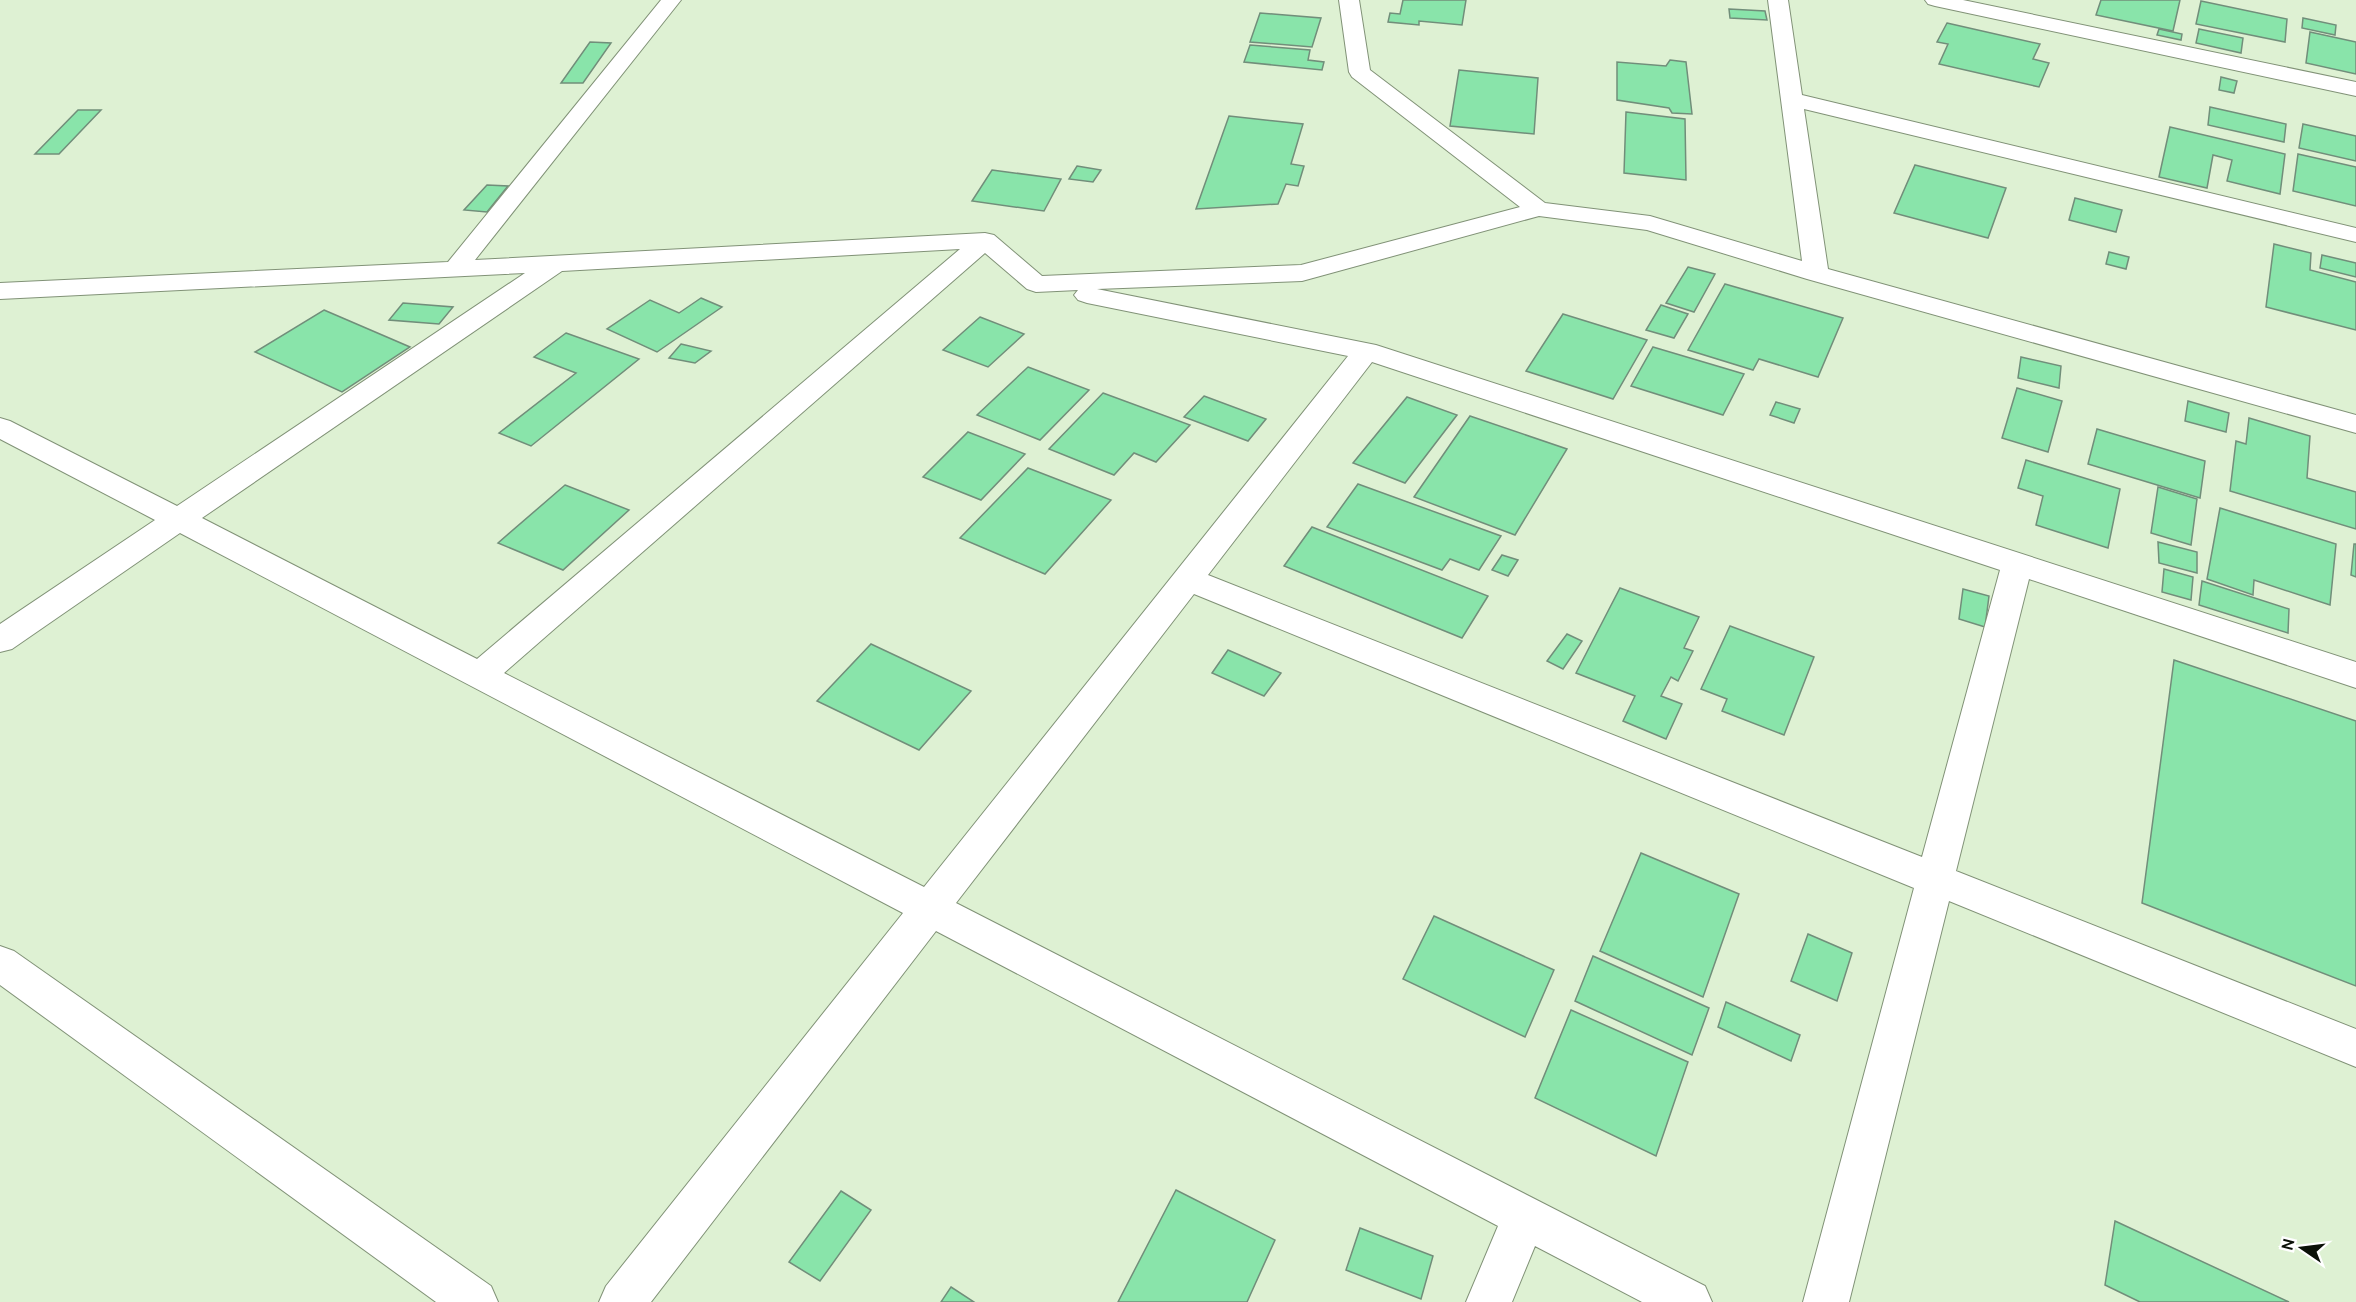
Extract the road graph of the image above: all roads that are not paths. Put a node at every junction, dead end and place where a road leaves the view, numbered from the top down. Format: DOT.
graph roads {
  1 [pos="671,0"];
  2 [pos="1349,0"];
  3 [pos="1778,0"];
  4 [pos="1935,0"];
  5 [pos="2356,89"];
  6 [pos="1794,100"];
  7 [pos="1538,209"];
  8 [pos="2356,235"];
  9 [pos="986,240"];
  10 [pos="556,264"];
  11 [pos="456,268"];
  12 [pos="1815,274"];
  13 [pos="1036,284"];
  14 [pos="0,291"];
  15 [pos="1366,351"];
  16 [pos="2356,424"];
  17 [pos="0,427"];
  18 [pos="178,520"];
  19 [pos="2017,564"];
  20 [pos="1187,579"];
  21 [pos="0,640"];
  22 [pos="480,675"];
  23 [pos="2356,675"];
  24 [pos="1935,879"];
  25 [pos="931,909"];
  26 [pos="0,963"];
  27 [pos="2356,1048"];
  28 [pos="1524,1217"];
  29 [pos="475,1302"];
  30 [pos="622,1302"];
  31 [pos="1490,1302"];
  32 [pos="1689,1302"];
  33 [pos="1826,1302"];
  1 -- 11 [label="street"];
  2 -- 7 [label="street"];
  3 -- 6 [label="street"];
  4 -- 5 [label="street"];
  6 -- 8 [label="street"];
  6 -- 12 [label="street"];
  7 -- 12 [label="street"];
  7 -- 13 [label="street"];
  9 -- 10 [label="street"];
  9 -- 13 [label="street"];
  9 -- 22 [label="street"];
  10 -- 11 [label="street"];
  10 -- 18 [label="street"];
  11 -- 14 [label="street"];
  12 -- 16 [label="street"];
  13 -- 15 [label="street"];
  15 -- 19 [label="street"];
  15 -- 20 [label="street"];
  17 -- 18 [label="street"];
  18 -- 21 [label="street"];
  18 -- 22 [label="street"];
  19 -- 23 [label="street"];
  19 -- 24 [label="street"];
  20 -- 24 [label="street"];
  20 -- 25 [label="street"];
  22 -- 25 [label="street"];
  24 -- 27 [label="street"];
  24 -- 33 [label="street"];
  25 -- 28 [label="street"];
  25 -- 30 [label="street"];
  26 -- 29 [label="street"];
  28 -- 31 [label="street"];
  28 -- 32 [label="street"];
}
